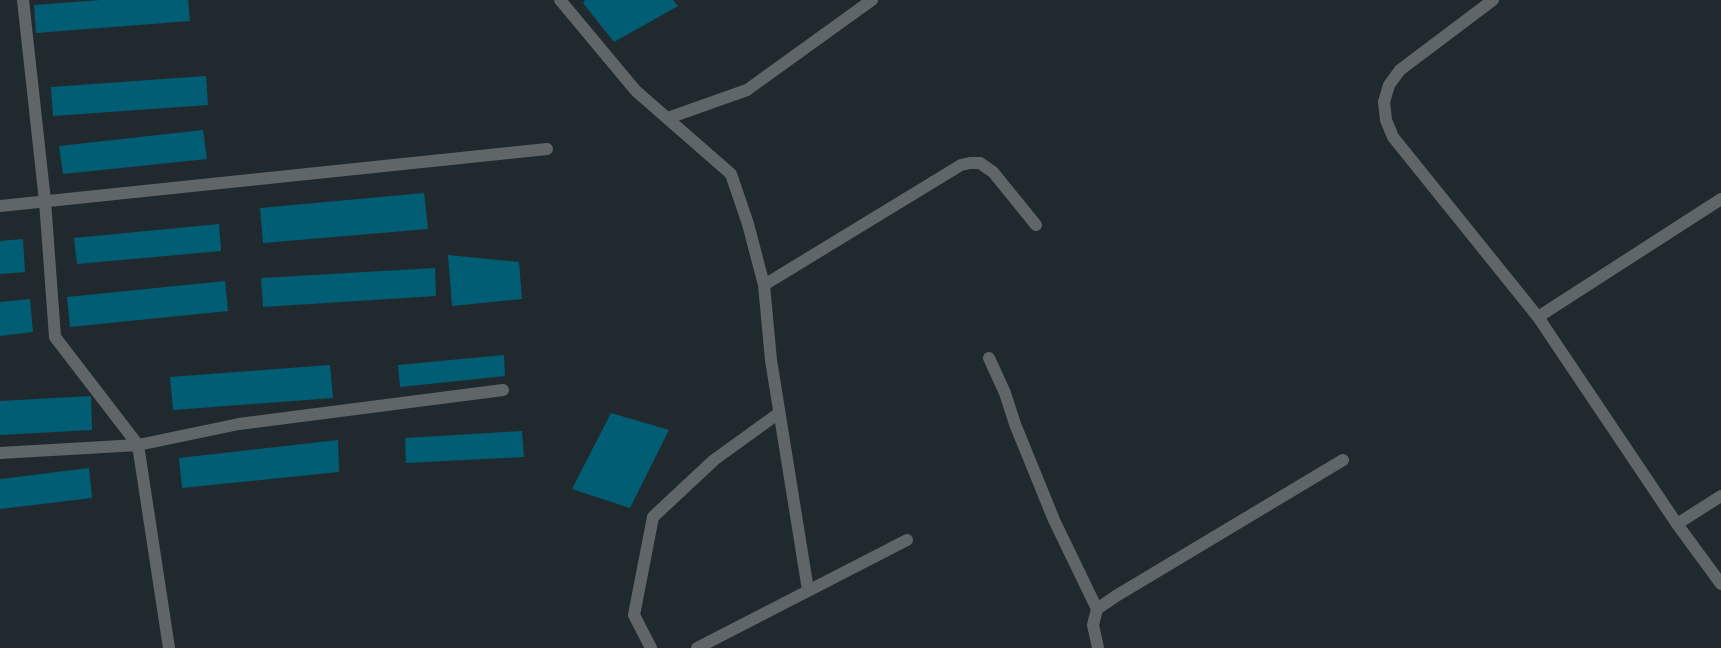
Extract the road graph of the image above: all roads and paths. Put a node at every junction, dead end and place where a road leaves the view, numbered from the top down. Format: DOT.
graph roads {
  1 [pos="23,0"];
  2 [pos="560,0"];
  3 [pos="872,0"];
  4 [pos="1493,0"];
  5 [pos="668,118"];
  6 [pos="547,149"];
  7 [pos="1721,199"];
  8 [pos="45,201"];
  9 [pos="0,206"];
  10 [pos="1036,225"];
  11 [pos="764,285"];
  12 [pos="1538,317"];
  13 [pos="989,358"];
  14 [pos="503,390"];
  15 [pos="779,413"];
  16 [pos="138,445"];
  17 [pos="0,453"];
  18 [pos="1343,460"];
  19 [pos="1721,496"];
  20 [pos="1677,524"];
  21 [pos="907,540"];
  22 [pos="1721,584"];
  23 [pos="808,590"];
  24 [pos="1098,609"];
  25 [pos="169,648"];
  26 [pos="651,648"];
  27 [pos="697,648"];
  28 [pos="1098,648"];
  1 -- 8 [label="lane"];
  2 -- 5 [label="lane"];
  3 -- 5 [label="lane"];
  4 -- 12 [label="lane"];
  5 -- 11 [label="lane"];
  6 -- 8 [label="lane"];
  7 -- 12 [label="lane"];
  8 -- 9 [label="lane"];
  8 -- 16 [label="lane"];
  10 -- 11 [label="lane"];
  11 -- 15 [label="lane"];
  12 -- 20 [label="lane"];
  13 -- 24 [label="lane"];
  14 -- 16 [label="lane"];
  15 -- 23 [label="lane"];
  15 -- 26 [label="lane"];
  16 -- 17 [label="lane"];
  16 -- 25 [label="lane"];
  18 -- 24 [label="lane"];
  19 -- 20 [label="lane"];
  20 -- 22 [label="lane"];
  21 -- 23 [label="lane"];
  23 -- 27 [label="lane"];
  24 -- 28 [label="lane"];
}
